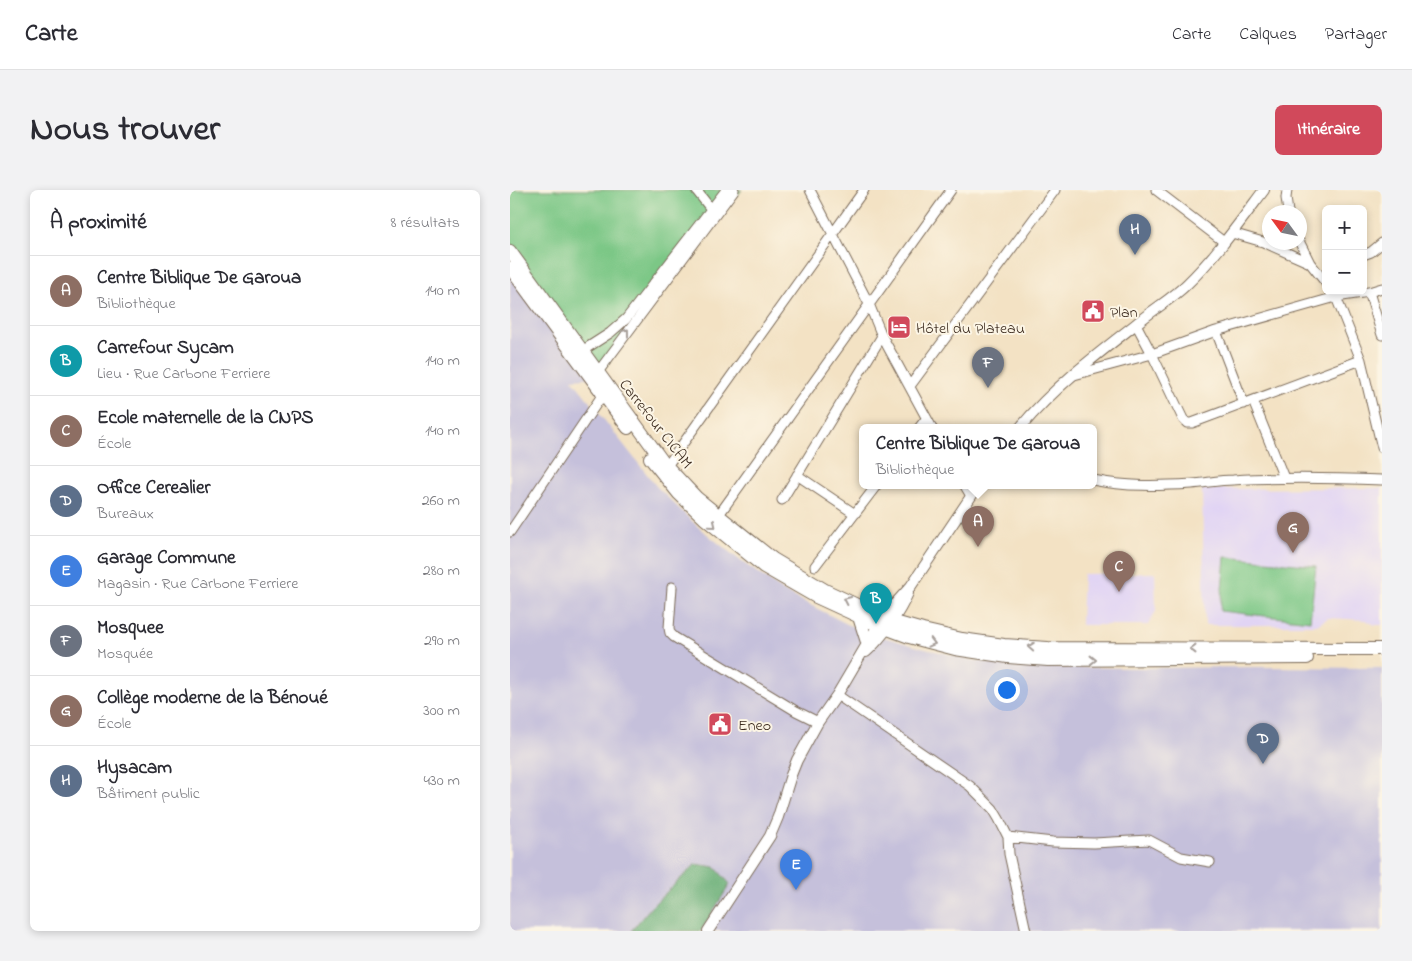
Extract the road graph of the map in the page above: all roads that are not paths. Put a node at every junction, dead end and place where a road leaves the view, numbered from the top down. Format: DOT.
graph roads {
  1 [pos="696,190"];
  2 [pos="726,190"];
  3 [pos="734,190"];
  4 [pos="810,190"];
  5 [pos="864,190"];
  6 [pos="951,190"];
  7 [pos="1055,190"];
  8 [pos="1156,190"];
  9 [pos="1264,190"];
  10 [pos="1287,190"];
  11 [pos="1288,205"];
  12 [pos="711,209"];
  13 [pos="1232,233"];
  14 [pos="833,234"];
  15 [pos="1224,242"];
  16 [pos="1382,243"];
  17 [pos="1305,250"];
  18 [pos="510,252"];
  19 [pos="1367,254"];
  20 [pos="1313,266"];
  21 [pos="1322,267"];
  22 [pos="510,268"];
  23 [pos="1322,277"];
  24 [pos="1382,288"];
  25 [pos="1369,292"];
  26 [pos="1331,295"];
  27 [pos="1334,295"];
  28 [pos="869,304"];
  29 [pos="1136,324"];
  30 [pos="1216,331"];
  31 [pos="882,336"];
  32 [pos="1382,336"];
  33 [pos="582,351"];
  34 [pos="1152,354"];
  35 [pos="1360,360"];
  36 [pos="598,372"];
  37 [pos="1073,375"];
  38 [pos="910,386"];
  39 [pos="603,394"];
  40 [pos="1249,403"];
  41 [pos="926,418"];
  42 [pos="922,424"];
  43 [pos="930,424"];
  44 [pos="1024,424"];
  45 [pos="1382,448"];
  46 [pos="667,466"];
  47 [pos="797,475"];
  48 [pos="1284,478"];
  49 [pos="1382,480"];
  50 [pos="1097,481"];
  51 [pos="874,489"];
  52 [pos="967,489"];
  53 [pos="976,489"];
  54 [pos="971,496"];
  55 [pos="782,500"];
  56 [pos="854,514"];
  57 [pos="718,516"];
  58 [pos="510,532"];
  59 [pos="815,566"];
  60 [pos="672,587"];
  61 [pos="859,617"];
  62 [pos="884,623"];
  63 [pos="867,642"];
  64 [pos="1382,649"];
  65 [pos="1337,653"];
  66 [pos="860,658"];
  67 [pos="1382,658"];
  68 [pos="837,696"];
  69 [pos="818,722"];
  70 [pos="1008,837"];
  71 [pos="1210,862"];
  72 [pos="708,931"];
  73 [pos="1026,931"];
  1 -- 12 [label="street"];
  2 -- 12 [label="street"];
  36 -- 3 [label="street, one-way"];
  4 -- 14 [label="street"];
  5 -- 14 [label="street"];
  6 -- 28 [label="street"];
  7 -- 38 [label="street"];
  8 -- 15 [label="street"];
  9 -- 13 [label="street"];
  10 -- 11 [label="street"];
  12 -- 33 [label="street"];
  13 -- 15 [label="street"];
  13 -- 20 [label="street"];
  14 -- 28 [label="street"];
  14 -- 46 [label="street"];
  15 -- 29 [label="street"];
  16 -- 19 [label="street"];
  17 -- 20 [label="street"];
  18 -- 33 [label="main road, Carrefour CICAM"];
  20 -- 21 [label="street"];
  20 -- 23 [label="street"];
  22 -- 39 [label="main road"];
  24 -- 25 [label="street"];
  25 -- 32 [label="street"];
  26 -- 30 [label="street"];
  27 -- 35 [label="street"];
  28 -- 31 [label="street"];
  28 -- 57 [label="street"];
  29 -- 34 [label="street"];
  29 -- 37 [label="street"];
  30 -- 34 [label="street"];
  30 -- 40 [label="street"];
  31 -- 38 [label="street"];
  31 -- 47 [label="street"];
  33 -- 36 [label="main road, Carrefour CICAM"];
  34 -- 37 [label="street"];
  34 -- 40 [label="street"];
  35 -- 40 [label="street"];
  35 -- 45 [label="street"];
  36 -- 46 [label="main road, Carrefour CICAM"];
  37 -- 44 [label="street"];
  38 -- 41 [label="street"];
  39 -- 58 [label="street"];
  39 -- 61 [label="main road, one-way"];
  40 -- 48 [label="street"];
  41 -- 42 [label="street"];
  41 -- 43 [label="street"];
  46 -- 57 [label="main road, Carrefour CICAM"];
  47 -- 55 [label="street"];
  47 -- 56 [label="street"];
  48 -- 49 [label="street"];
  48 -- 50 [label="street"];
  51 -- 56 [label="street"];
  52 -- 54 [label="street"];
  53 -- 54 [label="street"];
  54 -- 62 [label="street"];
  56 -- 59 [label="street"];
  62 -- 57 [label="main road, Carrefour CICAM, one-way"];
  60 -- 69 [label="street"];
  61 -- 62 [label="main road"];
  61 -- 63 [label="main road"];
  62 -- 63 [label="street"];
  62 -- 65 [label="main road"];
  62 -- 66 [label="street"];
  63 -- 66 [label="street"];
  64 -- 65 [label="main road"];
  65 -- 67 [label="main road"];
  66 -- 68 [label="street"];
  68 -- 69 [label="street"];
  68 -- 70 [label="street"];
  69 -- 72 [label="street"];
  70 -- 71 [label="street"];
  70 -- 73 [label="street"];
}
